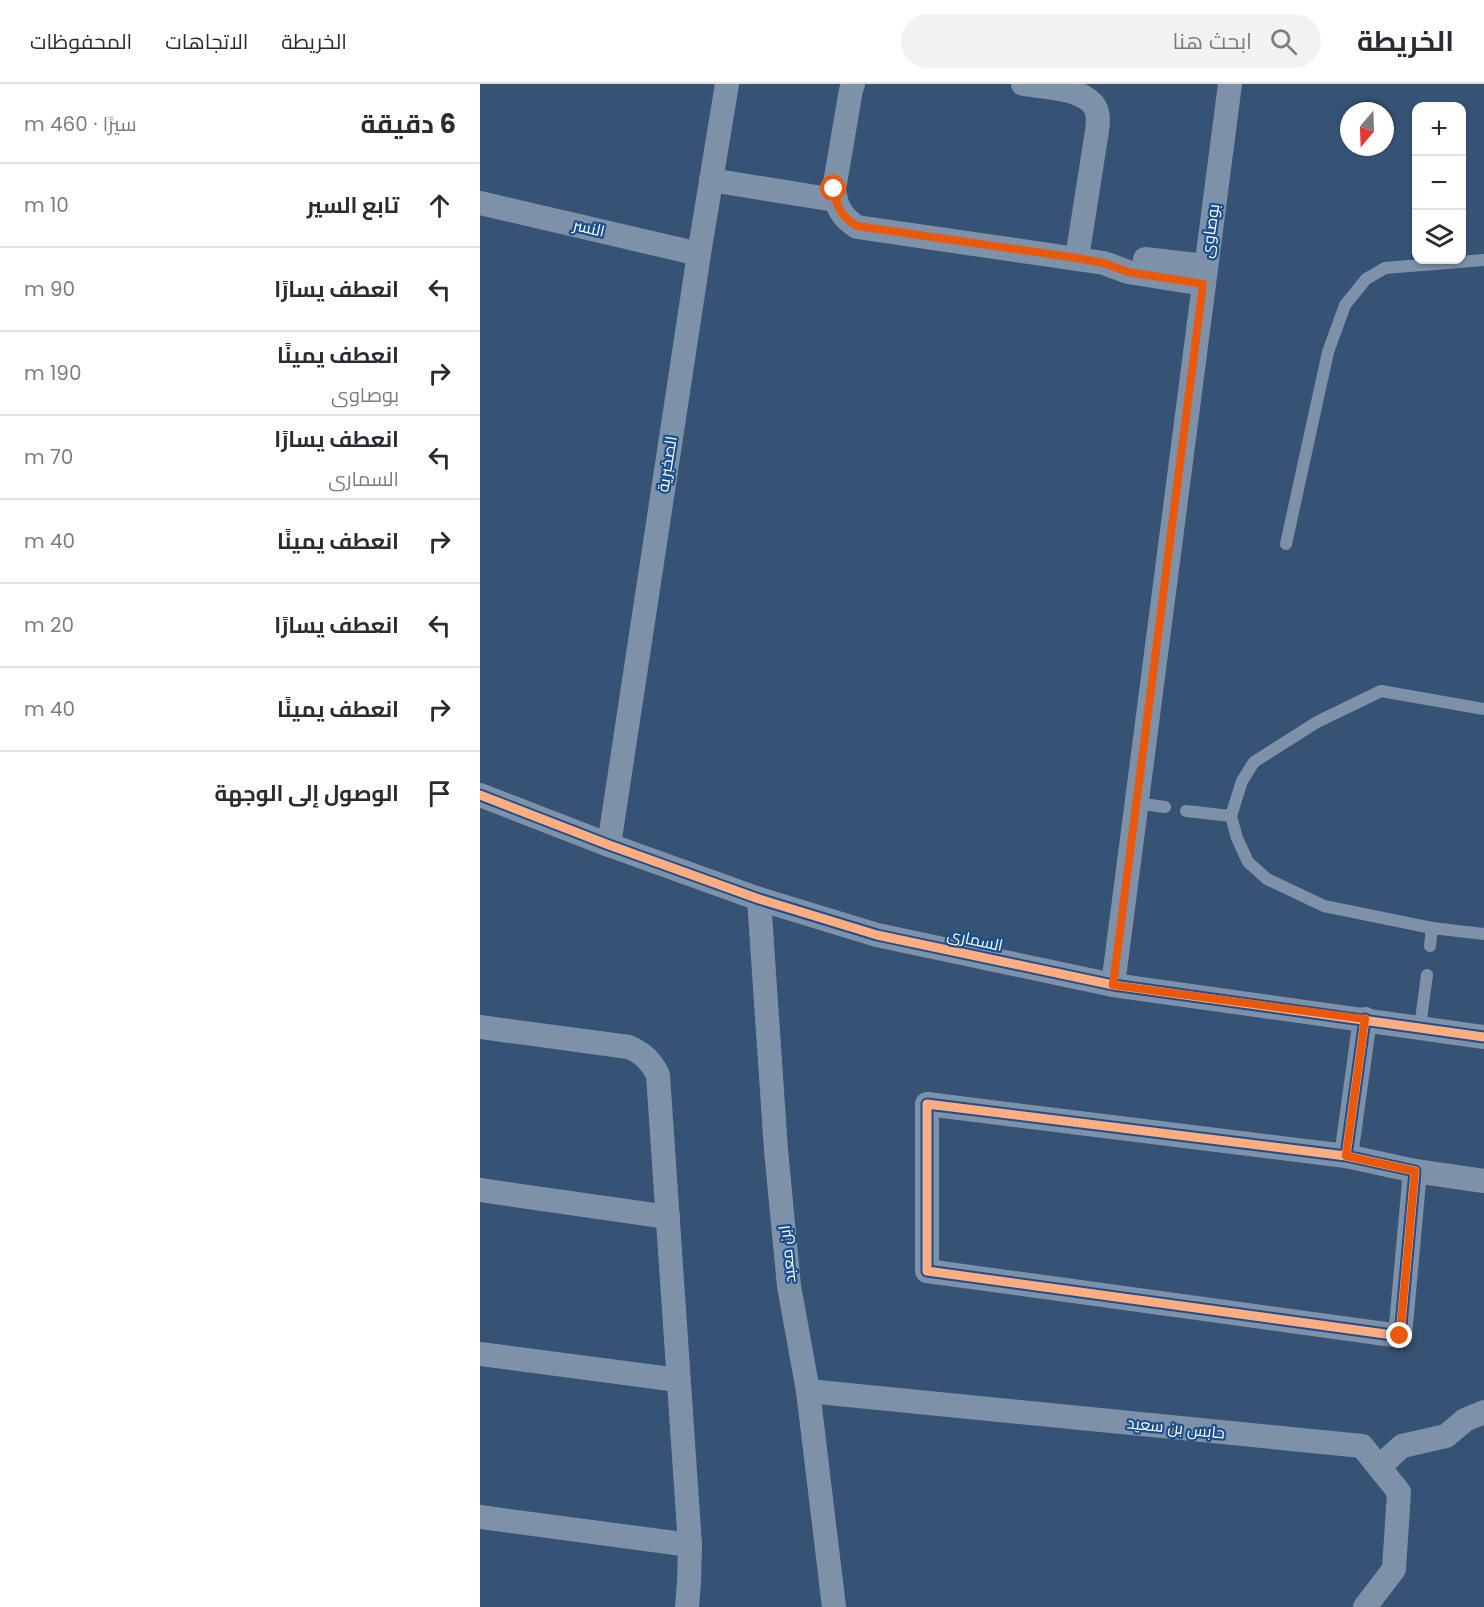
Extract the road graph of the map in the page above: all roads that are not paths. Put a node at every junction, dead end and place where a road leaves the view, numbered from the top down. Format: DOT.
graph roads {
  1 [pos="727,84"];
  2 [pos="853,84"];
  3 [pos="1023,84"];
  4 [pos="1230,84"];
  5 [pos="711,180"];
  6 [pos="835,200"];
  7 [pos="480,203"];
  8 [pos="699,254"];
  9 [pos="1077,258"];
  10 [pos="1484,260"];
  11 [pos="1204,275"];
  12 [pos="1286,544"];
  13 [pos="1484,709"];
  14 [pos="480,795"];
  15 [pos="1137,803"];
  16 [pos="1165,807"];
  17 [pos="1186,811"];
  18 [pos="1231,816"];
  19 [pos="609,845"];
  20 [pos="759,899"];
  21 [pos="1432,928"];
  22 [pos="1484,934"];
  23 [pos="1430,946"];
  24 [pos="1426,975"];
  25 [pos="1113,985"];
  26 [pos="1365,1019"];
  27 [pos="480,1027"];
  28 [pos="1420,1027"];
  29 [pos="1484,1037"];
  30 [pos="1346,1156"];
  31 [pos="1415,1171"];
  32 [pos="1484,1181"];
  33 [pos="480,1190"];
  34 [pos="668,1217"];
  35 [pos="480,1354"];
  36 [pos="678,1380"];
  37 [pos="808,1391"];
  38 [pos="1484,1412"];
  39 [pos="1379,1467"];
  40 [pos="480,1517"];
  41 [pos="690,1545"];
  42 [pos="687,1607"];
  43 [pos="834,1607"];
  44 [pos="1365,1607"];
  1 -- 5 [label="street, الصخبرية"];
  2 -- 6 [label="street"];
  3 -- 9 [label="street"];
  4 -- 11 [label="street, بوصاوى"];
  5 -- 6 [label="street"];
  5 -- 8 [label="street, الصخبرية"];
  6 -- 9 [label="street"];
  7 -- 8 [label="street, النسر"];
  8 -- 19 [label="street, الصخبرية"];
  9 -- 11 [label="street"];
  10 -- 12 [label="lane"];
  11 -- 15 [label="street, بوصاوى"];
  13 -- 18 [label="lane"];
  14 -- 19 [label="street, السمارى"];
  15 -- 16 [label="lane"];
  15 -- 25 [label="street, بوصاوى"];
  17 -- 18 [label="lane"];
  18 -- 21 [label="lane"];
  19 -- 20 [label="street, السمارى"];
  20 -- 25 [label="street, السمارى"];
  20 -- 37 [label="street, ابن معبد"];
  21 -- 22 [label="lane"];
  21 -- 23 [label="lane"];
  24 -- 28 [label="lane"];
  25 -- 26 [label="street, السمارى"];
  26 -- 28 [label="street, السمارى"];
  26 -- 30 [label="street"];
  27 -- 34 [label="street"];
  28 -- 29 [label="street, السمارى"];
  30 -- 31 [label="street"];
  30 -- 31 [label="street"];
  31 -- 32 [label="street"];
  33 -- 34 [label="street"];
  34 -- 36 [label="street"];
  35 -- 36 [label="street"];
  36 -- 41 [label="street"];
  37 -- 39 [label="street, حابس بن سعيد"];
  37 -- 43 [label="street, ابن معبد"];
  38 -- 39 [label="street"];
  39 -- 44 [label="street, حابس بن سعيد"];
  40 -- 41 [label="street"];
  41 -- 42 [label="street"];
}
